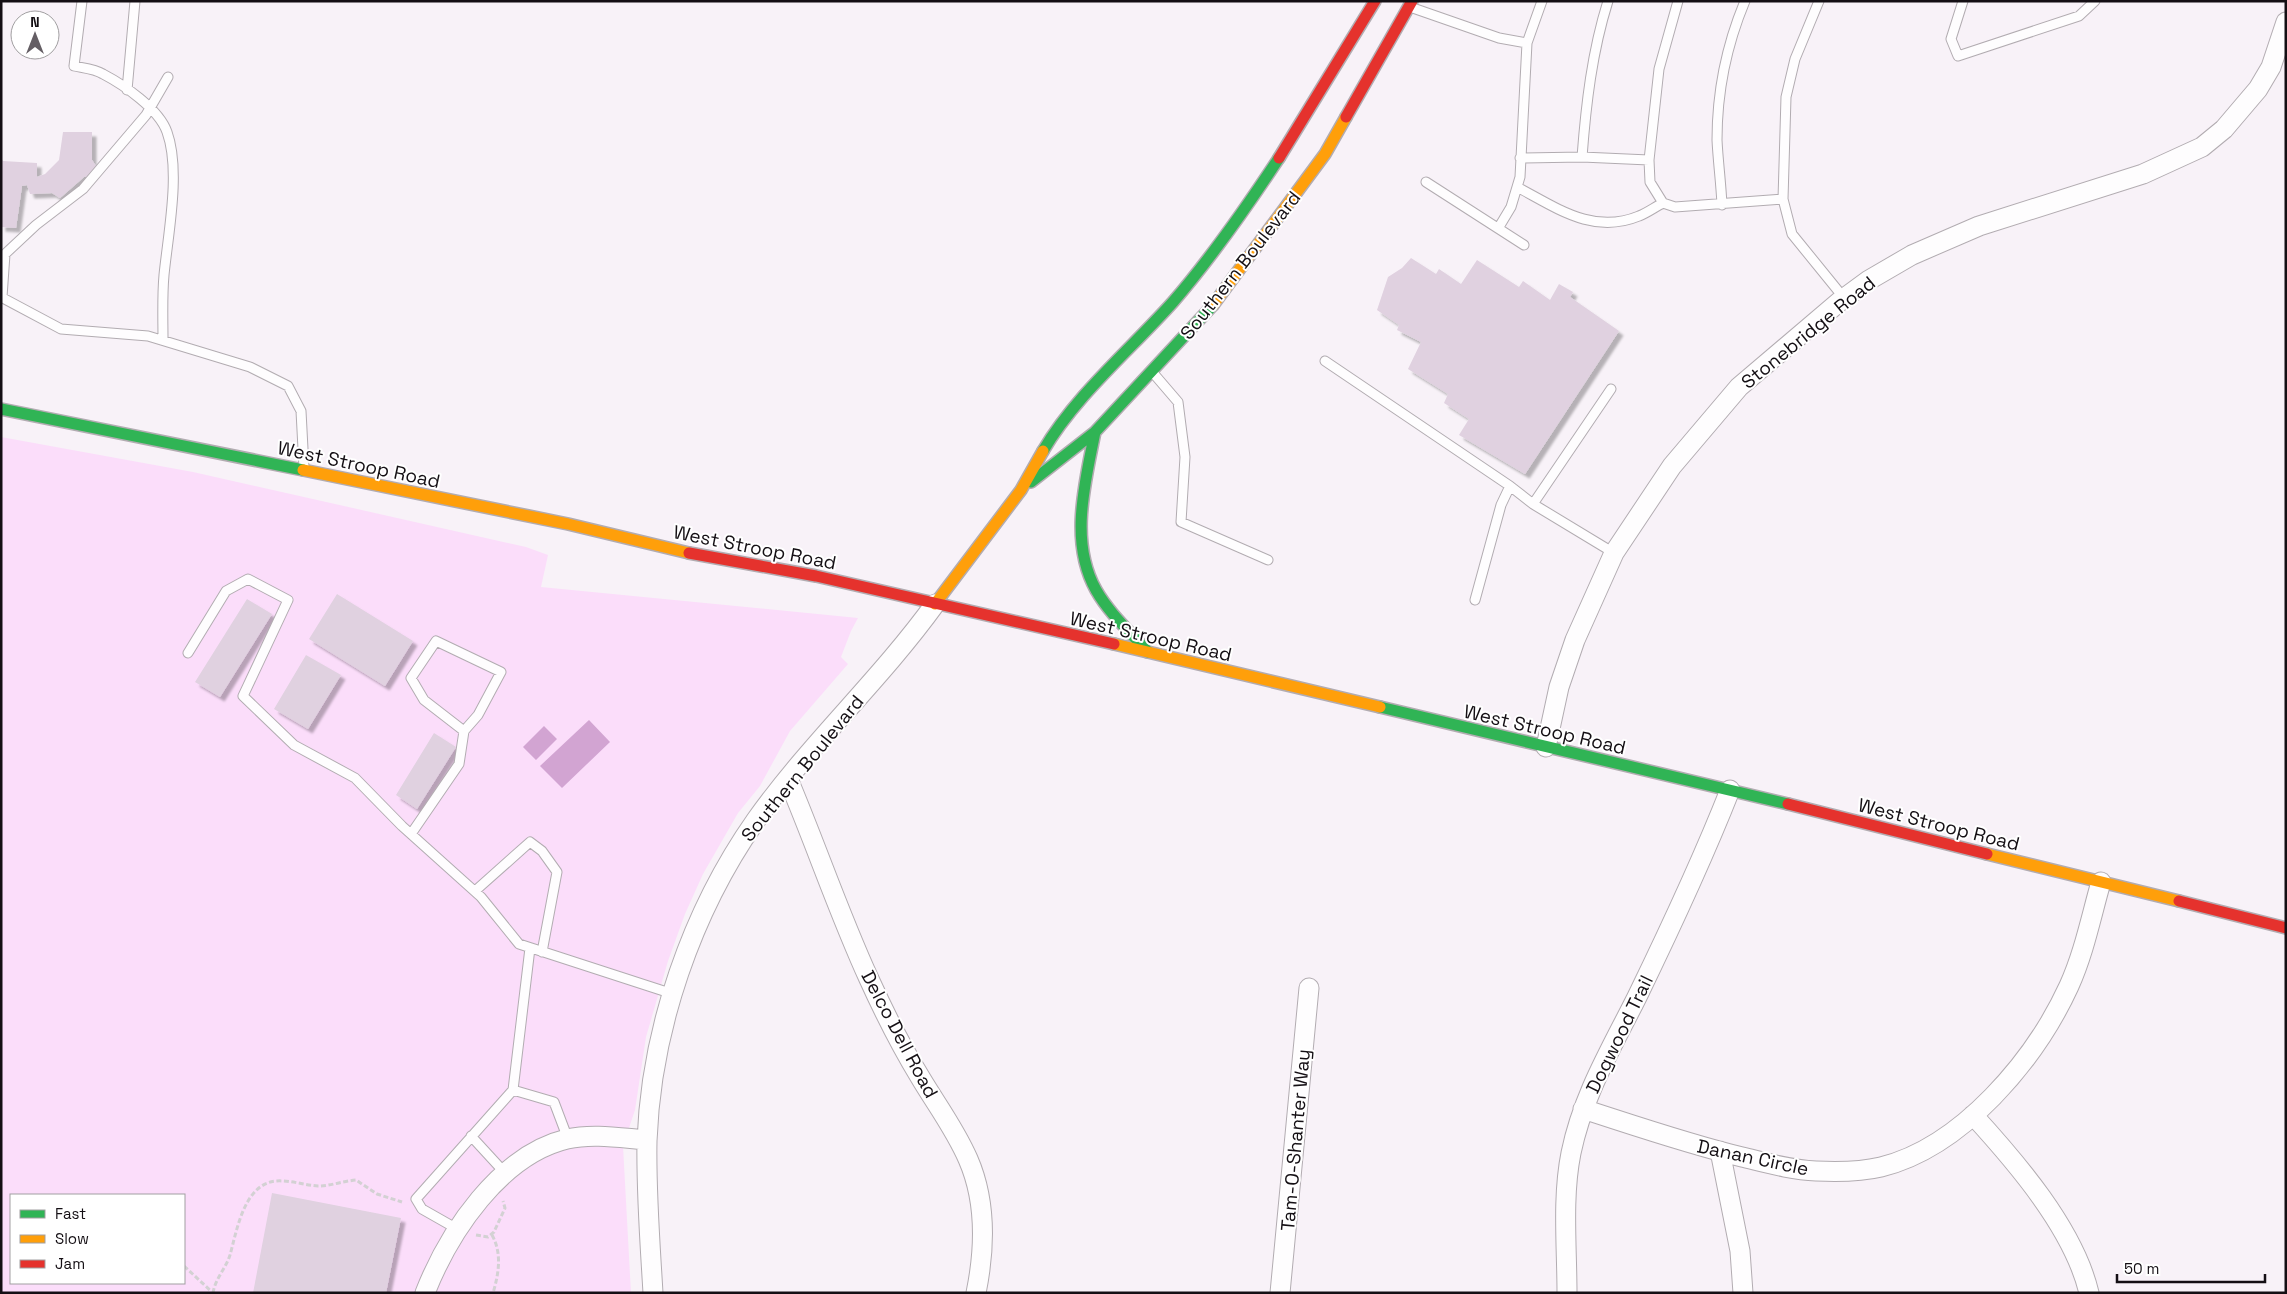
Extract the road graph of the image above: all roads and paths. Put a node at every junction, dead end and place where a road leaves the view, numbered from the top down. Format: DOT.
graph roads {
  1 [pos="82,1"];
  2 [pos="135,1"];
  3 [pos="1375,1"];
  4 [pos="1542,1"];
  5 [pos="1608,1"];
  6 [pos="1678,1"];
  7 [pos="1745,1"];
  8 [pos="1819,1"];
  9 [pos="1963,1"];
  10 [pos="2095,1"];
  11 [pos="1406,3"];
  12 [pos="2286,22"];
  13 [pos="1527,43"];
  14 [pos="168,77"];
  15 [pos="127,90"];
  16 [pos="150,108"];
  17 [pos="1582,157"];
  18 [pos="1520,158"];
  19 [pos="1649,160"];
  20 [pos="1426,182"];
  21 [pos="1517,187"];
  22 [pos="1783,199"];
  23 [pos="1663,202"];
  24 [pos="1722,205"];
  25 [pos="1499,227"];
  26 [pos="1524,245"];
  27 [pos="2,297"];
  28 [pos="1844,298"];
  29 [pos="163,340"];
  30 [pos="1325,361"];
  31 [pos="1152,372"];
  32 [pos="1611,389"];
  33 [pos="1,409"];
  34 [pos="1095,432"];
  35 [pos="304,470"];
  36 [pos="1510,486"];
  37 [pos="1021,490"];
  38 [pos="1533,504"];
  39 [pos="1614,553"];
  40 [pos="1268,560"];
  41 [pos="1475,600"];
  42 [pos="935,604"];
  43 [pos="1148,652"];
  44 [pos="188,653"];
  45 [pos="464,731"];
  46 [pos="1546,747"];
  47 [pos="788,779"];
  48 [pos="1730,790"];
  49 [pos="411,834"];
  50 [pos="2101,882"];
  51 [pos="475,892"];
  52 [pos="2286,928"];
  53 [pos="530,948"];
  54 [pos="542,952"];
  55 [pos="1309,988"];
  56 [pos="673,994"];
  57 [pos="512,1090"];
  58 [pos="1583,1109"];
  59 [pos="1973,1115"];
  60 [pos="472,1136"];
  61 [pos="568,1139"];
  62 [pos="647,1140"];
  63 [pos="1720,1151"];
  64 [pos="505,1173"];
  65 [pos="408,1204"];
  66 [pos="459,1230"];
  67 [pos="492,1235"];
  68 [pos="185,1267"];
  69 [pos="212,1292"];
  70 [pos="425,1293"];
  71 [pos="493,1293"];
  72 [pos="653,1293"];
  73 [pos="976,1293"];
  74 [pos="1280,1293"];
  75 [pos="1567,1293"];
  76 [pos="1743,1293"];
  77 [pos="2089,1293"];
  1 -- 15 [label="lane"];
  2 -- 15 [label="lane"];
  3 -- 37 [label="main road, Southern Boulevard"];
  4 -- 13 [label="lane"];
  5 -- 17 [label="lane"];
  6 -- 19 [label="lane"];
  7 -- 24 [label="lane"];
  8 -- 22 [label="lane"];
  9 -- 10 [label="lane"];
  11 -- 13 [label="lane"];
  11 -- 31 [label="main road, Southern Boulevard"];
  12 -- 28 [label="street, Stonebridge Road"];
  13 -- 18 [label="lane"];
  14 -- 16 [label="lane"];
  15 -- 16 [label="lane"];
  16 -- 27 [label="lane"];
  16 -- 29 [label="lane"];
  17 -- 18 [label="lane"];
  17 -- 19 [label="lane"];
  18 -- 21 [label="lane"];
  19 -- 23 [label="lane"];
  20 -- 25 [label="lane"];
  21 -- 23 [label="lane"];
  21 -- 25 [label="lane"];
  22 -- 24 [label="lane"];
  22 -- 28 [label="lane"];
  23 -- 24 [label="lane"];
  25 -- 26 [label="lane"];
  27 -- 29 [label="lane"];
  28 -- 39 [label="street, Stonebridge Road"];
  29 -- 35 [label="lane"];
  30 -- 36 [label="lane"];
  31 -- 34 [label="main road, Southern Boulevard"];
  31 -- 40 [label="lane"];
  32 -- 38 [label="lane"];
  33 -- 35 [label="main road, West Stroop Road"];
  34 -- 37 [label="main road, Southern Boulevard"];
  34 -- 43 [label="main road"];
  35 -- 42 [label="main road, West Stroop Road"];
  36 -- 38 [label="lane"];
  36 -- 41 [label="lane"];
  37 -- 42 [label="main road, Southern Boulevard"];
  38 -- 39 [label="lane"];
  39 -- 46 [label="street, Stonebridge Road"];
  42 -- 43 [label="main road, West Stroop Road"];
  42 -- 47 [label="street, Southern Boulevard"];
  43 -- 46 [label="main road, West Stroop Road"];
  44 -- 49 [label="lane"];
  45 -- 45 [label="lane"];
  45 -- 49 [label="lane"];
  46 -- 48 [label="main road, West Stroop Road"];
  47 -- 56 [label="street, Southern Boulevard"];
  47 -- 73 [label="street, Delco Dell Road"];
  48 -- 50 [label="main road, West Stroop Road"];
  48 -- 58 [label="street, Dogwood Trail"];
  49 -- 51 [label="lane"];
  50 -- 52 [label="main road, West Stroop Road"];
  50 -- 59 [label="street, Danan Circle"];
  51 -- 53 [label="lane"];
  51 -- 54 [label="lane"];
  53 -- 54 [label="lane"];
  53 -- 57 [label="lane"];
  54 -- 56 [label="lane"];
  55 -- 74 [label="street, Tam-O-Shanter Way"];
  56 -- 62 [label="street, Southern Boulevard"];
  57 -- 60 [label="lane"];
  57 -- 61 [label="lane"];
  58 -- 63 [label="street, Danan Circle"];
  58 -- 75 [label="street, Dogwood Trail"];
  59 -- 63 [label="street, Danan Circle"];
  59 -- 77 [label="street"];
  60 -- 64 [label="lane"];
  60 -- 66 [label="lane"];
  61 -- 62 [label="street"];
  61 -- 64 [label="street"];
  62 -- 72 [label="street, Southern Boulevard"];
  63 -- 76 [label="street"];
  64 -- 66 [label="street"];
  65 -- 69 [label="path"];
  66 -- 70 [label="street"];
  67 -- 71 [label="path"];
  68 -- 69 [label="path"];
}
